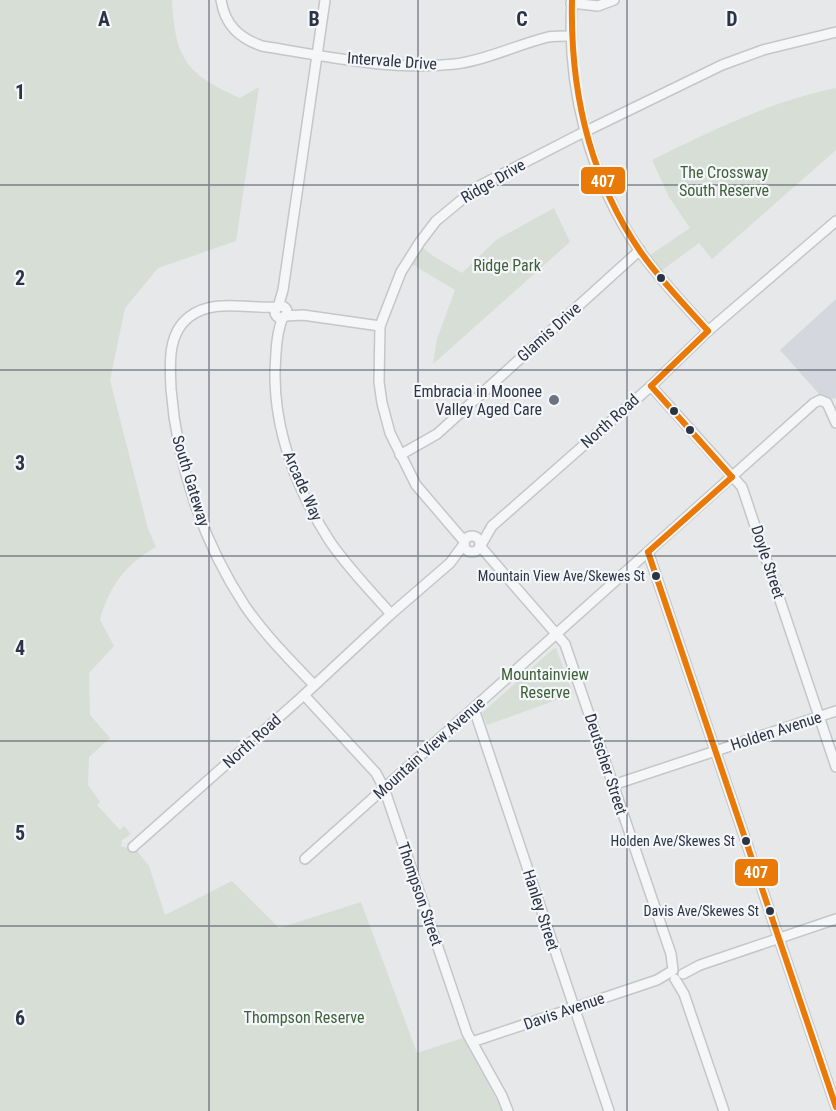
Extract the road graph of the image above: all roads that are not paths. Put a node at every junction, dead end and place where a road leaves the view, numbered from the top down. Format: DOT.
graph roads {
  1 [pos="221,0"];
  2 [pos="324,0"];
  3 [pos="614,0"];
  4 [pos="571,2"];
  5 [pos="836,32"];
  6 [pos="571,36"];
  7 [pos="317,55"];
  8 [pos="585,132"];
  9 [pos="836,220"];
  10 [pos="640,250"];
  11 [pos="281,312"];
  12 [pos="380,326"];
  13 [pos="708,331"];
  14 [pos="651,386"];
  15 [pos="836,423"];
  16 [pos="400,455"];
  17 [pos="732,477"];
  18 [pos="472,544"];
  19 [pos="648,552"];
  20 [pos="391,614"];
  21 [pos="558,634"];
  22 [pos="314,685"];
  23 [pos="304,695"];
  24 [pos="474,709"];
  25 [pos="836,711"];
  26 [pos="819,717"];
  27 [pos="717,750"];
  28 [pos="836,766"];
  29 [pos="613,785"];
  30 [pos="384,788"];
  31 [pos="133,847"];
  32 [pos="305,859"];
  33 [pos="836,920"];
  34 [pos="779,939"];
  35 [pos="677,973"];
  36 [pos="574,1008"];
  37 [pos="472,1042"];
  38 [pos="836,1107"];
  39 [pos="508,1111"];
  40 [pos="609,1111"];
  41 [pos="724,1111"];
  1 -- 7 [label="street, Intervale Drive"];
  2 -- 7 [label="street, Arcade Way"];
  3 -- 4 [label="street"];
  4 -- 6 [label="street"];
  5 -- 8 [label="street, Ridge Drive"];
  6 -- 7 [label="street, Intervale Drive"];
  6 -- 8 [label="street"];
  7 -- 11 [label="street, Arcade Way"];
  8 -- 10 [label="street"];
  8 -- 12 [label="street, Ridge Drive"];
  9 -- 13 [label="street, North Road"];
  10 -- 13 [label="street"];
  10 -- 16 [label="street, Glamis Drive"];
  11 -- 12 [label="street, South Gateway"];
  11 -- 20 [label="street, Arcade Way"];
  11 -- 22 [label="street, South Gateway"];
  12 -- 16 [label="street, Ridge Drive"];
  13 -- 14 [label="street, North Road"];
  14 -- 17 [label="street, Doyle Street"];
  14 -- 18 [label="street, North Road"];
  15 -- 17 [label="street, Mountain View Avenue"];
  16 -- 18 [label="street, Ridge Drive"];
  17 -- 19 [label="street, Mountain View Avenue"];
  17 -- 26 [label="street, Doyle Street"];
  18 -- 20 [label="street, North Road"];
  18 -- 21 [label="street, Deutscher Street"];
  19 -- 21 [label="street, Mountain View Avenue"];
  19 -- 27 [label="street"];
  20 -- 22 [label="street, North Road"];
  21 -- 24 [label="street, Mountain View Avenue"];
  21 -- 29 [label="street, Deutscher Street"];
  22 -- 23 [label="street, North Road"];
  23 -- 30 [label="street, Thompson Street"];
  23 -- 31 [label="street, North Road"];
  24 -- 30 [label="street, Mountain View Avenue"];
  24 -- 36 [label="street, Hanley Street"];
  25 -- 26 [label="street, Holden Avenue"];
  26 -- 27 [label="street, Holden Avenue"];
  26 -- 28 [label="street, Doyle Street"];
  27 -- 29 [label="street, Holden Avenue"];
  27 -- 34 [label="street"];
  29 -- 35 [label="street, Deutscher Street"];
  30 -- 32 [label="street, Mountain View Avenue"];
  30 -- 37 [label="street, Thompson Street"];
  33 -- 34 [label="street, Davis Avenue"];
  34 -- 35 [label="street, Davis Avenue"];
  34 -- 38 [label="street"];
  35 -- 36 [label="street, Davis Avenue"];
  35 -- 41 [label="street, Deutscher Street"];
  36 -- 37 [label="street, Davis Avenue"];
  36 -- 40 [label="street, Hanley Street"];
  37 -- 39 [label="street, Thompson Street"];
}
